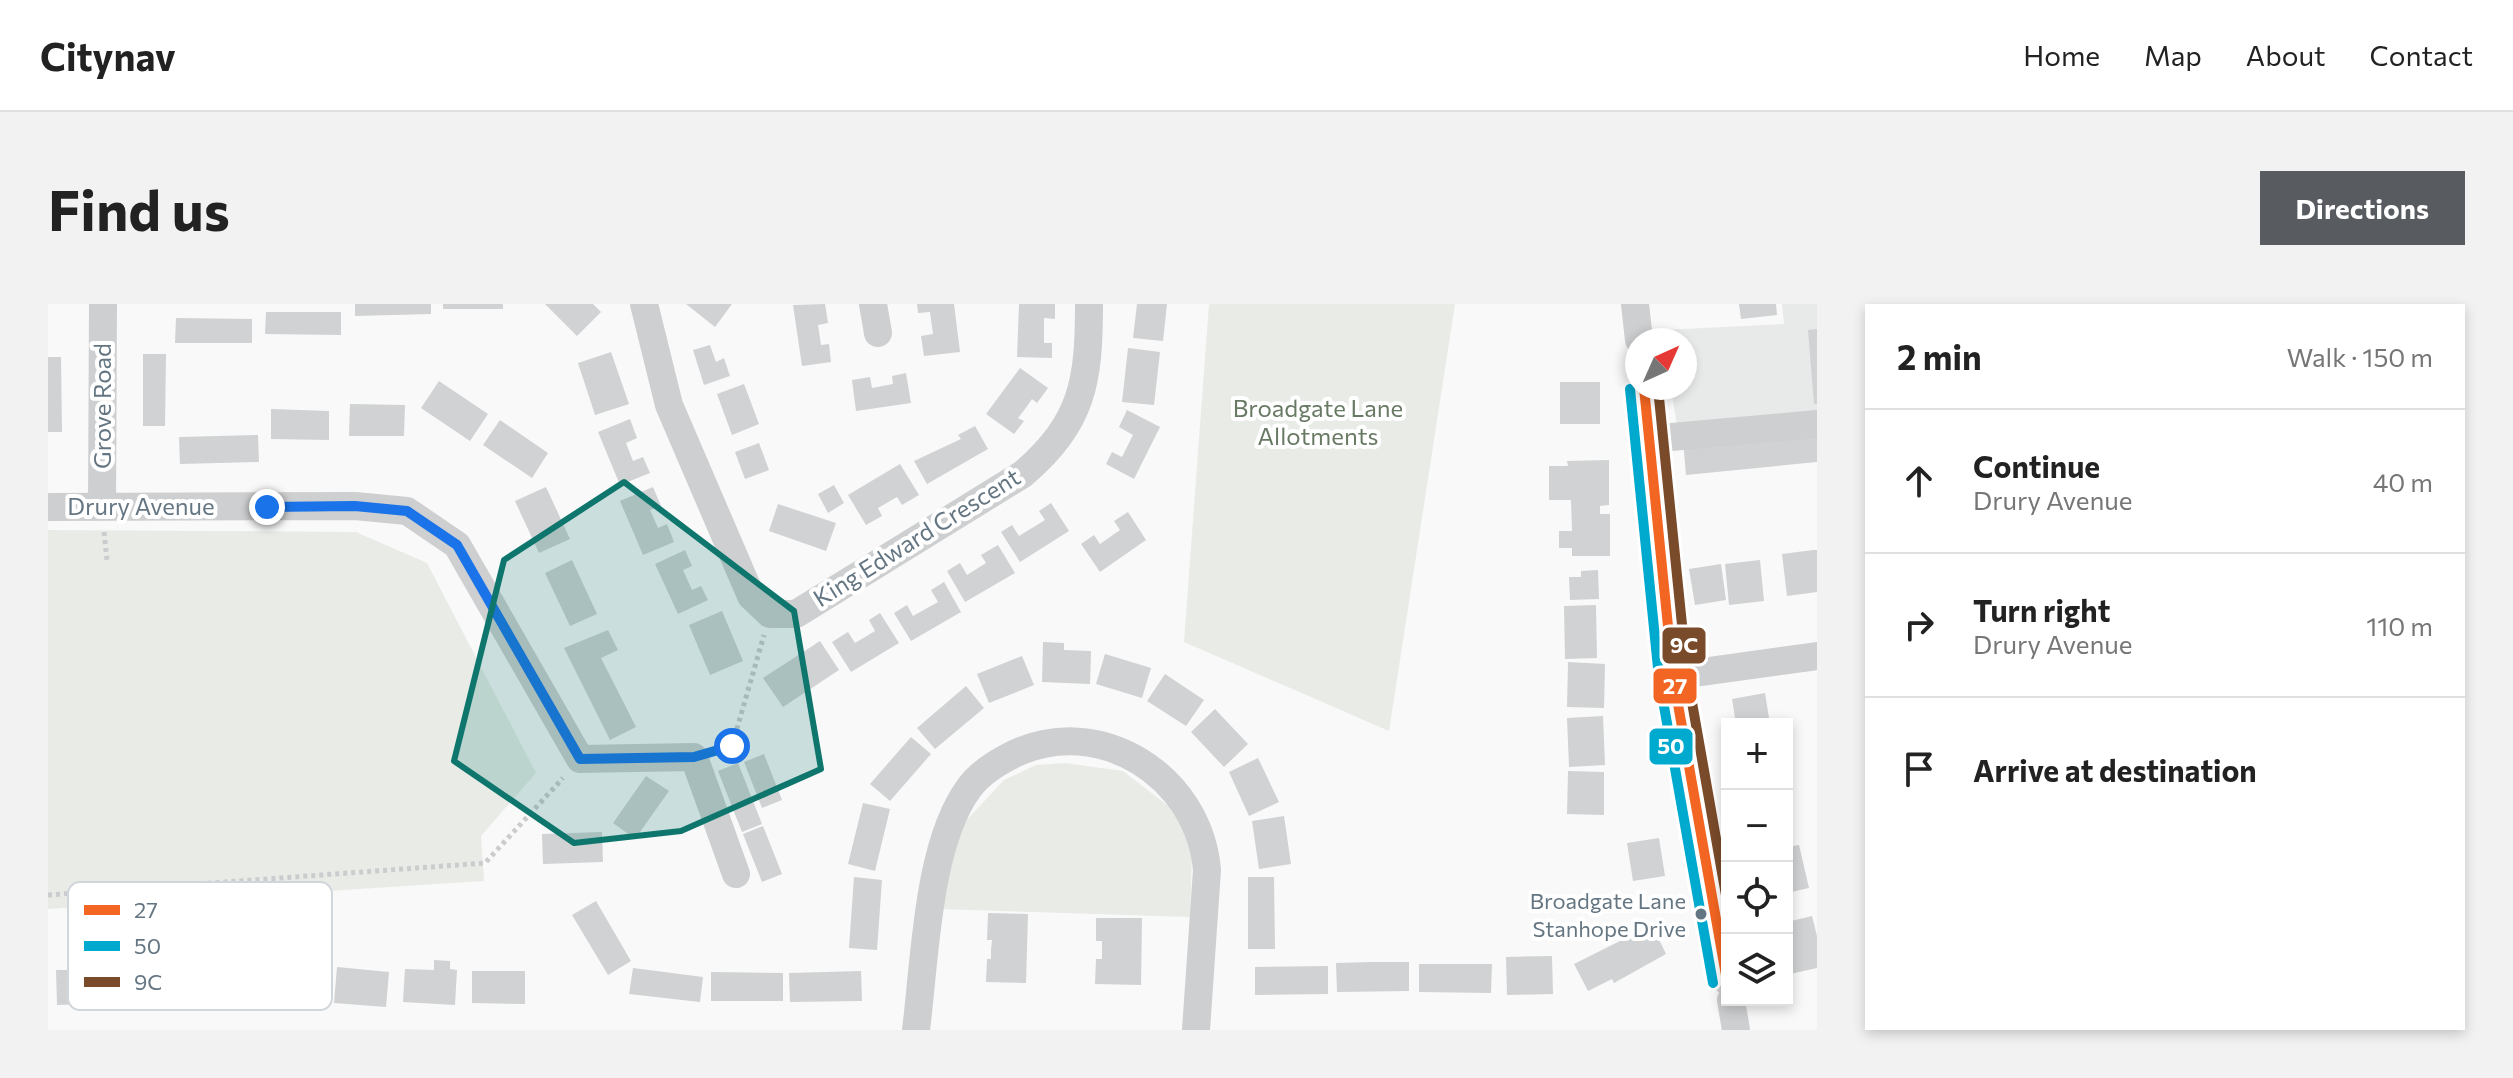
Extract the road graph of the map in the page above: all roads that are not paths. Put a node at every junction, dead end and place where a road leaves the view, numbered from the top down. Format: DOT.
graph roads {
  1 [pos="103,304"];
  2 [pos="644,304"];
  3 [pos="873,304"];
  4 [pos="1089,304"];
  5 [pos="1635,304"];
  6 [pos="1638,328"];
  7 [pos="878,333"];
  8 [pos="1645,400"];
  9 [pos="1817,424"];
  10 [pos="1649,439"];
  11 [pos="48,507"];
  12 [pos="102,507"];
  13 [pos="1817,656"];
  14 [pos="1673,676"];
  15 [pos="736,874"];
  16 [pos="1721,947"];
  17 [pos="1732,1006"];
  18 [pos="916,1030"];
  19 [pos="1196,1030"];
  20 [pos="1736,1030"];
  1 -- 12 [label="street, Grove Road"];
  2 -- 4 [label="street, King Edward Crescent"];
  3 -- 7 [label="street"];
  5 -- 6 [label="street"];
  8 -- 10 [label="street"];
  9 -- 10 [label="street"];
  10 -- 14 [label="street"];
  11 -- 12 [label="street, Drury Avenue"];
  12 -- 15 [label="street, Drury Avenue"];
  13 -- 14 [label="street"];
  14 -- 16 [label="street"];
  17 -- 20 [label="street"];
  18 -- 19 [label="street"];
}
